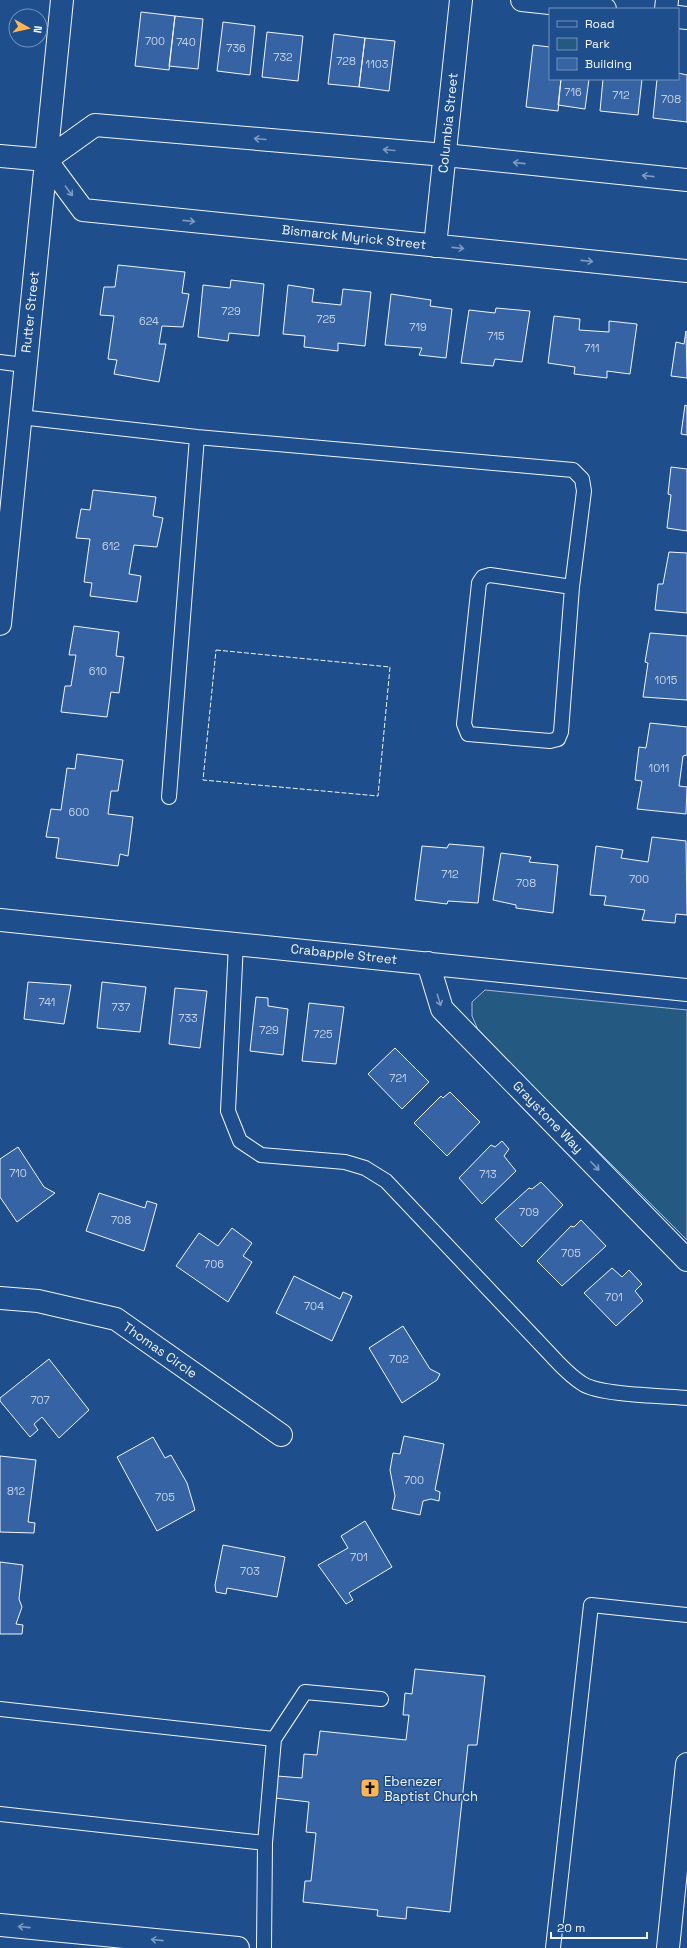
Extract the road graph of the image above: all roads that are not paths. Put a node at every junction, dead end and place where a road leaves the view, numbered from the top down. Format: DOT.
graph roads {
  1 [pos="62,0"];
  2 [pos="461,0"];
  3 [pos="522,0"];
  4 [pos="596,8"];
  5 [pos="445,155"];
  6 [pos="0,156"];
  7 [pos="46,160"];
  8 [pos="687,180"];
  9 [pos="435,246"];
  10 [pos="687,271"];
  11 [pos="0,362"];
  12 [pos="24,365"];
  13 [pos="20,417"];
  14 [pos="197,436"];
  15 [pos="4,540"];
  16 [pos="572,587"];
  17 [pos="0,624"];
  18 [pos="168,797"];
  19 [pos="0,920"];
  20 [pos="236,943"];
  21 [pos="428,963"];
  22 [pos="687,990"];
  23 [pos="687,1260"];
  24 [pos="0,1298"];
  25 [pos="687,1398"];
  26 [pos="280,1435"];
  27 [pos="687,1615"];
  28 [pos="381,1699"];
  29 [pos="0,1709"];
  30 [pos="274,1739"];
  31 [pos="687,1764"];
  32 [pos="0,1814"];
  33 [pos="265,1843"];
  34 [pos="0,1925"];
  35 [pos="238,1948"];
  36 [pos="264,1948"];
  37 [pos="553,1948"];
  38 [pos="668,1948"];
  1 -- 7 [label="street, Rutter Street"];
  2 -- 5 [label="street, Columbia Street"];
  3 -- 4 [label="street"];
  5 -- 7 [label="street, one-way"];
  8 -- 5 [label="street, one-way"];
  5 -- 9 [label="street, Columbia Street"];
  6 -- 7 [label="street"];
  7 -- 9 [label="street, Bismarck Myrick Street, one-way"];
  7 -- 12 [label="street, Rutter Street"];
  9 -- 10 [label="street, Bismarck Myrick Street, one-way"];
  11 -- 12 [label="lane"];
  12 -- 13 [label="street, Rutter Street"];
  13 -- 14 [label="lane"];
  13 -- 15 [label="street, Rutter Street"];
  14 -- 16 [label="lane"];
  14 -- 18 [label="lane"];
  15 -- 17 [label="street, Rutter Street"];
  16 -- 16 [label="lane"];
  19 -- 20 [label="street, Crabapple Street"];
  20 -- 21 [label="street, Crabapple Street"];
  20 -- 25 [label="lane"];
  21 -- 22 [label="street, Crabapple Street"];
  21 -- 23 [label="street, Graystone Way, one-way"];
  24 -- 26 [label="street, Thomas Circle"];
  27 -- 37 [label="lane"];
  28 -- 30 [label="lane"];
  29 -- 30 [label="lane"];
  30 -- 33 [label="lane"];
  31 -- 38 [label="street"];
  32 -- 33 [label="lane"];
  33 -- 36 [label="lane"];
  35 -- 34 [label="street, one-way"];
}
